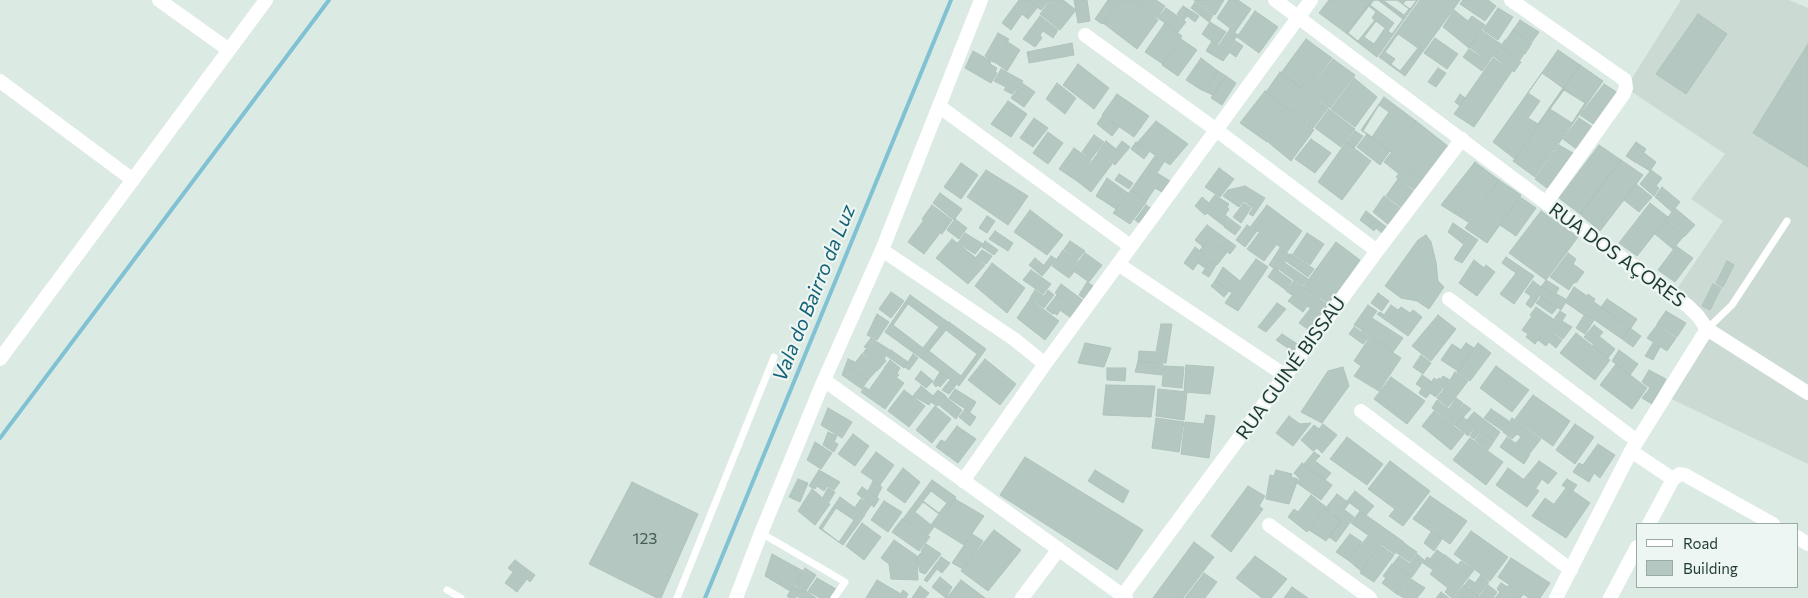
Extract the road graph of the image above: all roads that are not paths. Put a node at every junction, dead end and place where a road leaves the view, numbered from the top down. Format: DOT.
graph roads {
  1 [pos="159,0"];
  2 [pos="266,0"];
  3 [pos="981,0"];
  4 [pos="1275,0"];
  5 [pos="1311,0"];
  6 [pos="1511,0"];
  7 [pos="1298,16"];
  8 [pos="1085,35"];
  9 [pos="229,50"];
  10 [pos="2,87"];
  11 [pos="940,107"];
  12 [pos="1215,129"];
  13 [pos="1462,139"];
  14 [pos="133,180"];
  15 [pos="1546,203"];
  16 [pos="1787,221"];
  17 [pos="1130,246"];
  18 [pos="882,250"];
  19 [pos="1377,250"];
  20 [pos="1118,264"];
  21 [pos="1450,299"];
  22 [pos="1707,329"];
  23 [pos="774,357"];
  24 [pos="0,359"];
  25 [pos="1044,364"];
  26 [pos="1286,376"];
  27 [pos="824,380"];
  28 [pos="1808,392"];
  29 [pos="1361,411"];
  30 [pos="1634,446"];
  31 [pos="1673,479"];
  32 [pos="963,481"];
  33 [pos="1650,523"];
  34 [pos="1771,523"];
  35 [pos="1269,525"];
  36 [pos="761,533"];
  37 [pos="1059,549"];
  38 [pos="1636,550"];
  39 [pos="1571,570"];
  40 [pos="447,590"];
  41 [pos="1123,597"];
  42 [pos="461,598"];
  43 [pos="677,598"];
  44 [pos="736,598"];
  45 [pos="834,598"];
  46 [pos="1022,598"];
  47 [pos="1370,598"];
  48 [pos="1556,598"];
  49 [pos="1610,598"];
  1 -- 9 [label="street"];
  2 -- 9 [label="street"];
  3 -- 11 [label="street"];
  4 -- 7 [label="street, RUA DOS AÇORES"];
  5 -- 7 [label="street"];
  6 -- 15 [label="street"];
  7 -- 12 [label="street"];
  7 -- 13 [label="street, RUA DOS AÇORES"];
  8 -- 12 [label="street"];
  9 -- 14 [label="street"];
  10 -- 14 [label="street"];
  11 -- 17 [label="street"];
  11 -- 18 [label="street"];
  12 -- 17 [label="street"];
  12 -- 19 [label="street"];
  13 -- 15 [label="street, RUA DOS AÇORES"];
  13 -- 19 [label="street, RUA GUINÉ BISSAU"];
  14 -- 24 [label="street"];
  15 -- 22 [label="street, RUA DOS AÇORES"];
  16 -- 22 [label="lane"];
  17 -- 20 [label="street"];
  18 -- 25 [label="street"];
  18 -- 27 [label="street"];
  19 -- 26 [label="street, RUA GUINÉ BISSAU"];
  20 -- 25 [label="street"];
  20 -- 26 [label="street"];
  21 -- 30 [label="street"];
  22 -- 28 [label="street, RUA DOS AÇORES"];
  22 -- 30 [label="street"];
  23 -- 43 [label="lane"];
  25 -- 32 [label="street"];
  26 -- 41 [label="street, RUA GUINÉ BISSAU"];
  27 -- 32 [label="street"];
  27 -- 36 [label="street"];
  29 -- 39 [label="street"];
  30 -- 31 [label="street"];
  30 -- 39 [label="street"];
  31 -- 33 [label="street"];
  31 -- 34 [label="street"];
  32 -- 37 [label="street"];
  35 -- 47 [label="street"];
  36 -- 44 [label="street"];
  36 -- 45 [label="lane"];
  37 -- 41 [label="street"];
  37 -- 46 [label="street"];
  38 -- 49 [label="street"];
  39 -- 48 [label="street"];
  40 -- 42 [label="lane"];
}
